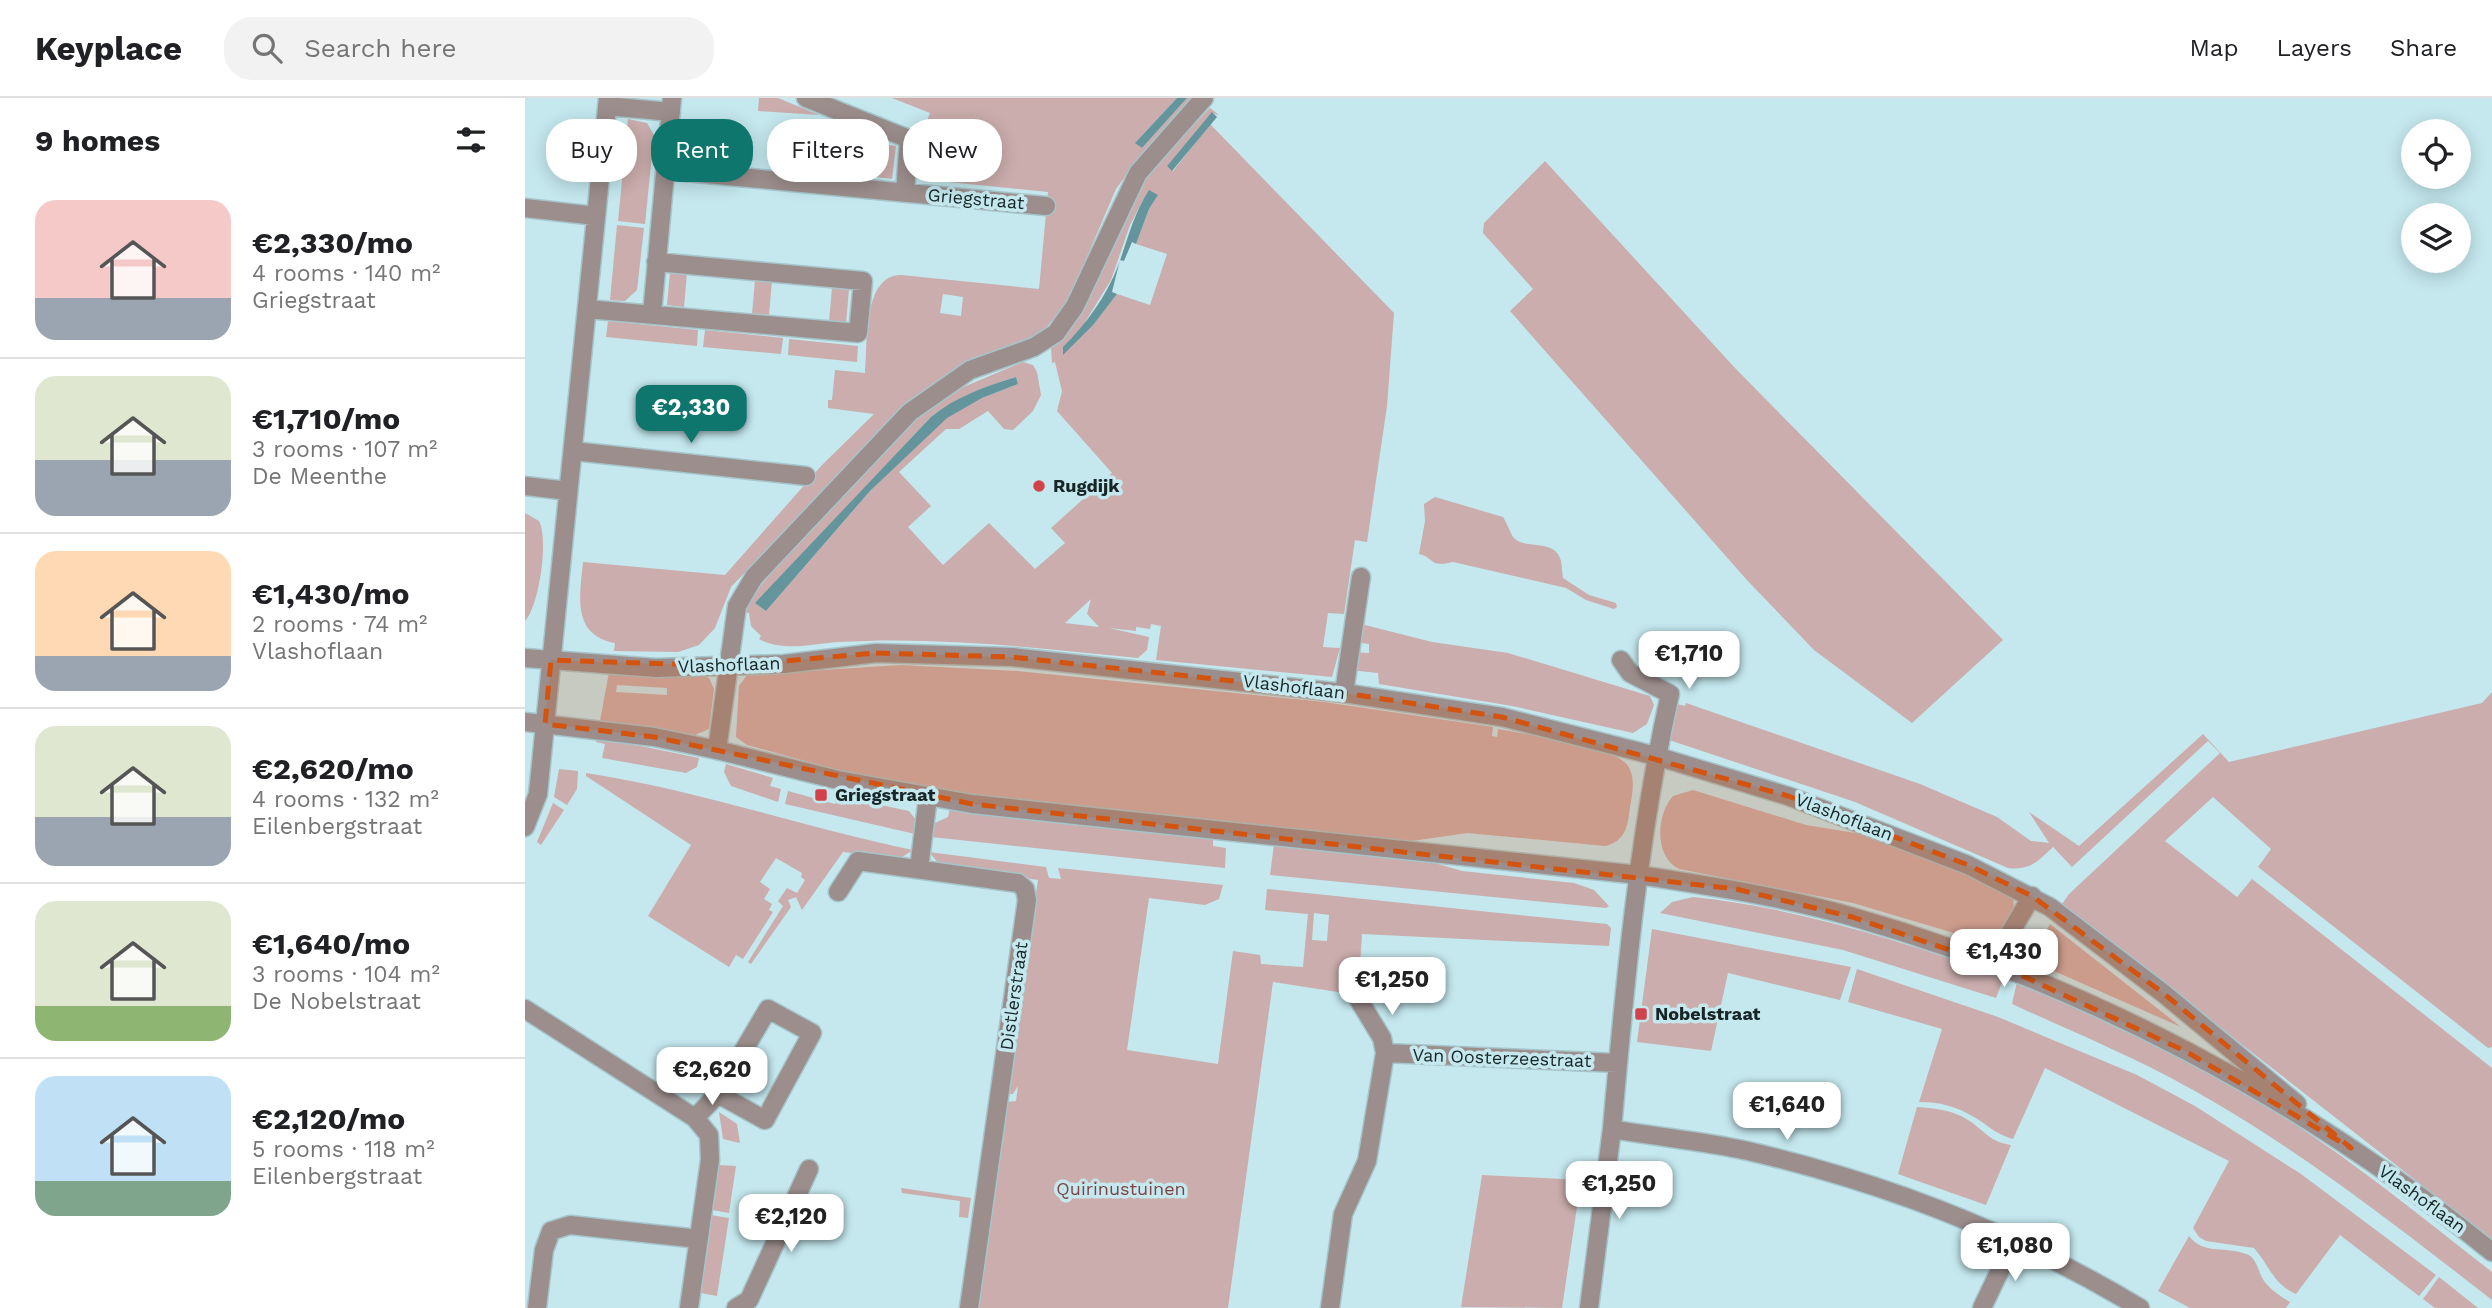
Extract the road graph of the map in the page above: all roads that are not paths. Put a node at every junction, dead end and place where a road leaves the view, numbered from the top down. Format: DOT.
graph roads {
  1 [pos="806,98"];
  2 [pos="1204,98"];
  3 [pos="607,102"];
  4 [pos="672,105"];
  5 [pos="753,178"];
  6 [pos="665,182"];
  7 [pos="905,193"];
  8 [pos="1046,206"];
  9 [pos="525,208"];
  10 [pos="596,216"];
  11 [pos="656,262"];
  12 [pos="587,309"];
  13 [pos="652,314"];
  14 [pos="573,451"];
  15 [pos="806,476"];
  16 [pos="525,486"];
  17 [pos="568,491"];
  18 [pos="1361,577"];
  19 [pos="525,658"];
  20 [pos="551,660"];
  21 [pos="1621,660"];
  22 [pos="728,666"];
  23 [pos="1344,693"];
  24 [pos="525,722"];
  25 [pos="545,724"];
  26 [pos="717,750"];
  27 [pos="1656,756"];
  28 [pos="928,797"];
  29 [pos="525,827"];
  30 [pos="919,868"];
  31 [pos="1639,875"];
  32 [pos="838,892"];
  33 [pos="2032,896"];
  34 [pos="1992,963"];
  35 [pos="1357,998"];
  36 [pos="525,1009"];
  37 [pos="1385,1053"];
  38 [pos="1618,1063"];
  39 [pos="718,1094"];
  40 [pos="695,1118"];
  41 [pos="1612,1129"];
  42 [pos="2351,1149"];
  43 [pos="809,1169"];
  44 [pos="699,1239"];
  45 [pos="2014,1241"];
  46 [pos="2492,1252"];
  47 [pos="537,1308"];
  48 [pos="690,1308"];
  49 [pos="736,1308"];
  50 [pos="969,1308"];
  51 [pos="1330,1308"];
  52 [pos="1589,1308"];
  53 [pos="1982,1308"];
  54 [pos="2140,1308"];
  1 -- 7 [label="street, Griegstraat"];
  2 -- 22 [label="street"];
  3 -- 4 [label="street"];
  3 -- 10 [label="street"];
  5 -- 7 [label="street, Griegstraat"];
  6 -- 11 [label="street"];
  7 -- 8 [label="street, Griegstraat"];
  9 -- 10 [label="street"];
  10 -- 12 [label="street"];
  11 -- 13 [label="street"];
  11 -- 13 [label="street"];
  12 -- 13 [label="street"];
  12 -- 14 [label="street"];
  14 -- 15 [label="street"];
  14 -- 17 [label="street"];
  16 -- 17 [label="street"];
  17 -- 20 [label="street"];
  18 -- 23 [label="street"];
  19 -- 20 [label="street, Vlashoflaan"];
  20 -- 22 [label="street, Vlashoflaan"];
  20 -- 25 [label="street"];
  21 -- 27 [label="street"];
  22 -- 23 [label="street, Vlashoflaan"];
  22 -- 26 [label="street"];
  23 -- 27 [label="street, Vlashoflaan"];
  24 -- 25 [label="street, Vlashoflaan"];
  25 -- 26 [label="street, Vlashoflaan"];
  25 -- 29 [label="street"];
  26 -- 28 [label="street, Vlashoflaan"];
  27 -- 31 [label="street"];
  27 -- 33 [label="street, Vlashoflaan"];
  28 -- 30 [label="street"];
  28 -- 31 [label="street, Vlashoflaan"];
  30 -- 32 [label="street, Distlerstraat"];
  30 -- 50 [label="street, Distlerstraat"];
  31 -- 34 [label="street, Vlashoflaan"];
  31 -- 38 [label="street"];
  33 -- 34 [label="street"];
  33 -- 42 [label="street, Vlashoflaan"];
  34 -- 42 [label="street, Vlashoflaan"];
  35 -- 37 [label="street"];
  36 -- 40 [label="street"];
  37 -- 38 [label="street, Van Oosterzeestraat"];
  37 -- 51 [label="street"];
  38 -- 41 [label="street"];
  39 -- 39 [label="street"];
  39 -- 40 [label="street"];
  40 -- 44 [label="street"];
  41 -- 45 [label="street"];
  41 -- 52 [label="street"];
  42 -- 46 [label="street, Vlashoflaan"];
  43 -- 49 [label="street"];
  44 -- 47 [label="street"];
  44 -- 48 [label="street"];
  45 -- 53 [label="street"];
  45 -- 54 [label="street"];
}
